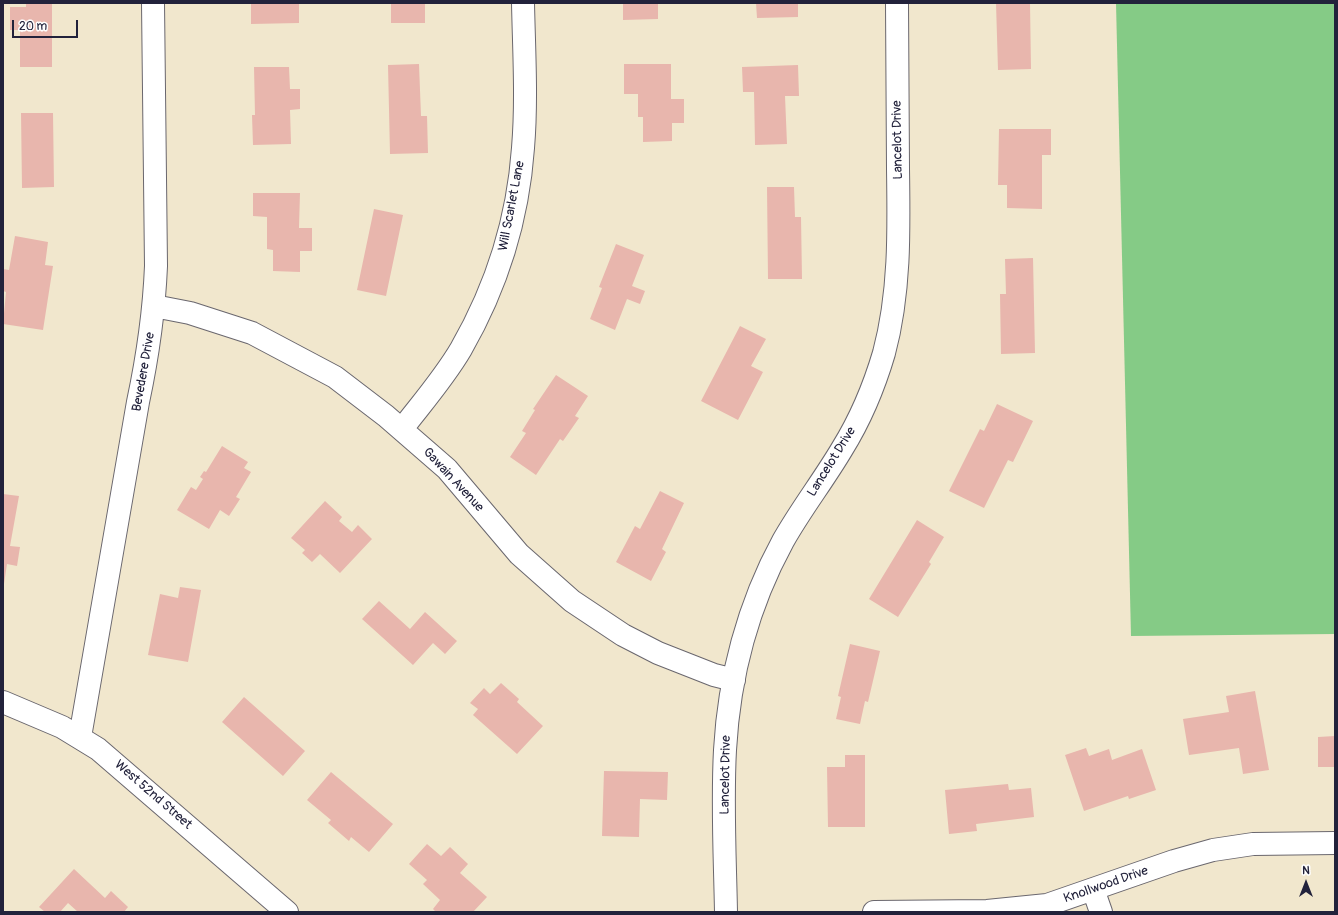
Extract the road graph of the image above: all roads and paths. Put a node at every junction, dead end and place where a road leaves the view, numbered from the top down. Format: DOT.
graph roads {
  1 [pos="153,3"];
  2 [pos="523,3"];
  3 [pos="897,3"];
  4 [pos="154,306"];
  5 [pos="402,429"];
  6 [pos="734,680"];
  7 [pos="3,702"];
  8 [pos="80,737"];
  9 [pos="1335,843"];
  10 [pos="1093,889"];
  11 [pos="287,912"];
  12 [pos="726,912"];
  13 [pos="874,912"];
  14 [pos="1101,912"];
  1 -- 4 [label="street, Bevedere Drive"];
  2 -- 5 [label="street, Will Scarlet Lane"];
  3 -- 6 [label="street, Lancelot Drive"];
  4 -- 5 [label="street, Gawain Avenue"];
  4 -- 8 [label="street, Bevedere Drive"];
  5 -- 6 [label="street, Gawain Avenue"];
  6 -- 12 [label="street, Lancelot Drive"];
  7 -- 8 [label="street, West 52nd Street"];
  8 -- 11 [label="street, West 52nd Street"];
  9 -- 10 [label="street, Knollwood Drive"];
  10 -- 13 [label="street, Knollwood Drive"];
  10 -- 14 [label="street"];
}
